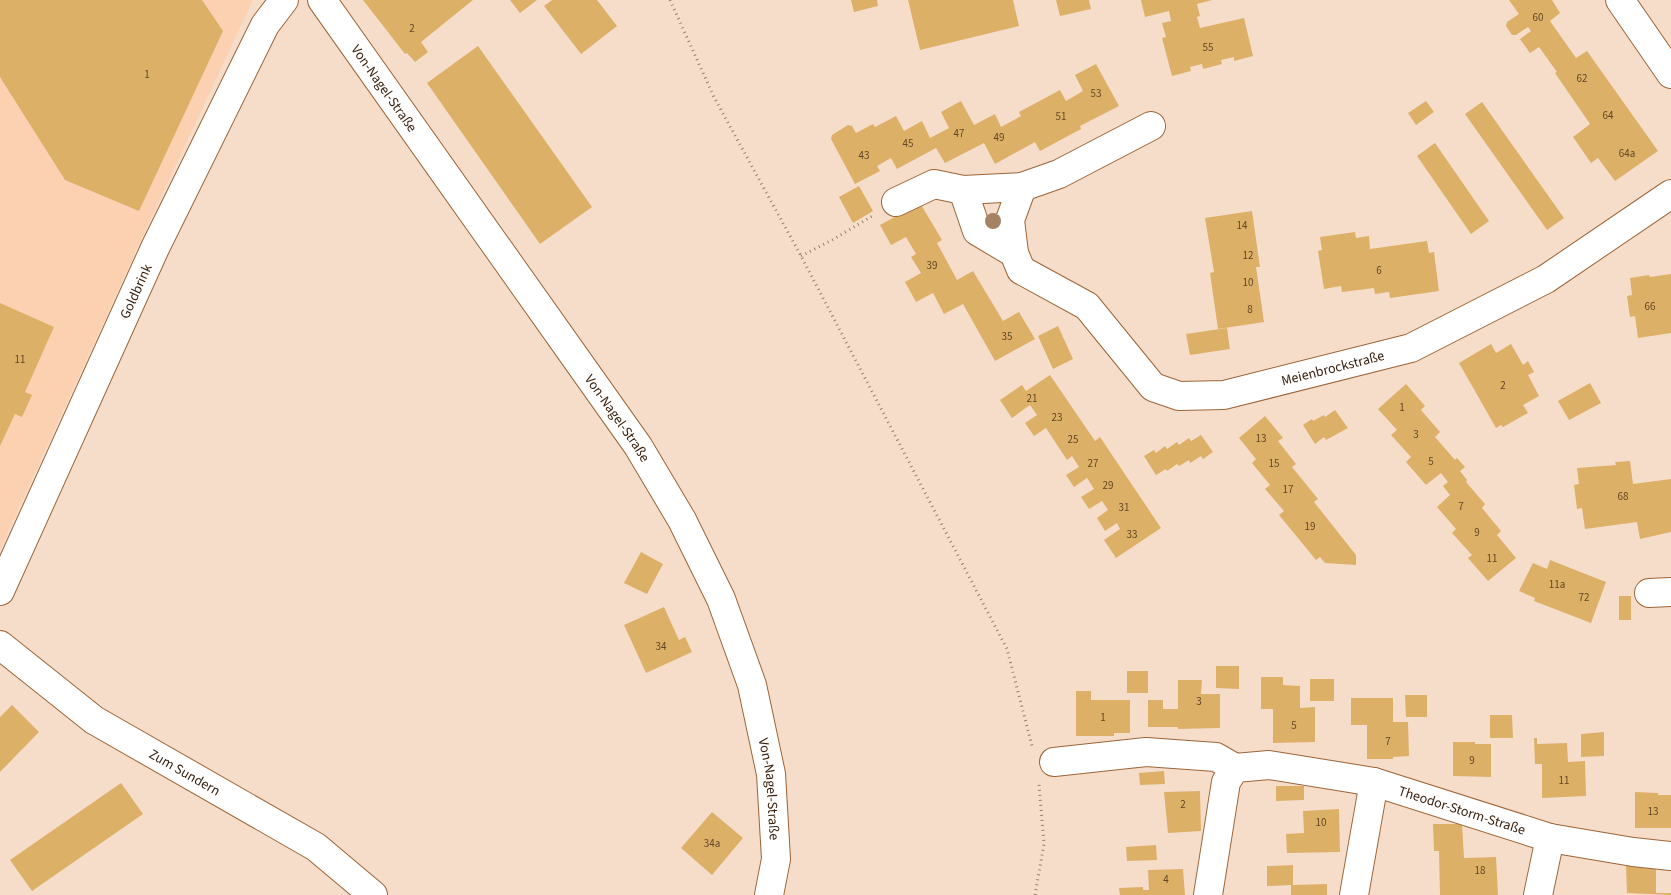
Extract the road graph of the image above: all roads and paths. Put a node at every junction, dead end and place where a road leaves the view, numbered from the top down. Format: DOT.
graph roads {
  1 [pos="284,0"];
  2 [pos="322,0"];
  3 [pos="670,0"];
  4 [pos="1620,0"];
  5 [pos="1671,74"];
  6 [pos="1151,126"];
  7 [pos="1022,187"];
  8 [pos="963,190"];
  9 [pos="1671,194"];
  10 [pos="896,202"];
  11 [pos="1014,253"];
  12 [pos="801,256"];
  13 [pos="0,591"];
  14 [pos="0,645"];
  15 [pos="1042,766"];
  16 [pos="1235,768"];
  17 [pos="1374,782"];
  18 [pos="1550,838"];
  19 [pos="1671,856"];
  20 [pos="373,895"];
  21 [pos="769,895"];
  22 [pos="1035,895"];
  23 [pos="1208,895"];
  24 [pos="1354,895"];
  25 [pos="1538,895"];
  1 -- 13 [label="street, Goldbrink"];
  2 -- 21 [label="street, Von-Nagel-Straße"];
  3 -- 12 [label="path"];
  4 -- 5 [label="street"];
  6 -- 7 [label="street"];
  7 -- 8 [label="street"];
  7 -- 11 [label="street, Meienbrockstraße"];
  8 -- 10 [label="street"];
  8 -- 11 [label="street, Meienbrockstraße"];
  9 -- 11 [label="street, Meienbrockstraße"];
  10 -- 12 [label="path"];
  12 -- 15 [label="path"];
  14 -- 20 [label="street, Zum Sundern"];
  15 -- 16 [label="street"];
  15 -- 22 [label="path"];
  16 -- 17 [label="street, Theodor-Storm-Straße"];
  16 -- 23 [label="street"];
  17 -- 18 [label="street, Theodor-Storm-Straße"];
  17 -- 24 [label="street"];
  18 -- 19 [label="street, Theodor-Storm-Straße"];
  18 -- 25 [label="street"];
}
